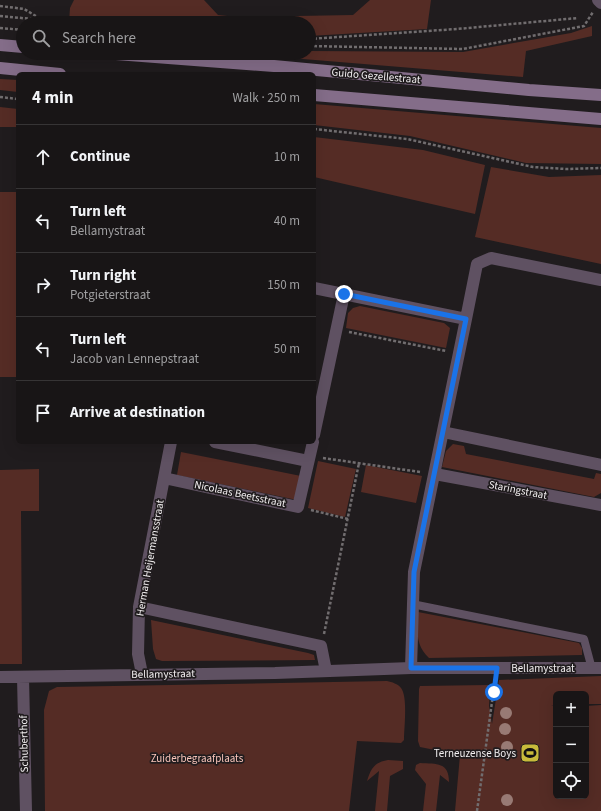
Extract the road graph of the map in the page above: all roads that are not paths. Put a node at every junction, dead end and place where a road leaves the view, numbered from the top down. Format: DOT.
graph roads {
  1 [pos="0,45"];
  2 [pos="16,46"];
  3 [pos="195,60"];
  4 [pos="0,68"];
  5 [pos="40,72"];
  6 [pos="316,95"];
  7 [pos="601,95"];
  8 [pos="601,119"];
  9 [pos="601,280"];
  10 [pos="316,288"];
  11 [pos="344,294"];
  12 [pos="466,319"];
  13 [pos="316,425"];
  14 [pos="443,432"];
  15 [pos="171,444"];
  16 [pos="226,444"];
  17 [pos="312,444"];
  18 [pos="309,459"];
  19 [pos="601,465"];
  20 [pos="435,474"];
  21 [pos="164,478"];
  22 [pos="601,505"];
  23 [pos="412,604"];
  24 [pos="139,607"];
  25 [pos="411,668"];
  26 [pos="596,669"];
  27 [pos="326,671"];
  28 [pos="142,674"];
  29 [pos="23,677"];
  30 [pos="0,678"];
  31 [pos="26,811"];
  1 -- 2 [label="main road"];
  3 -- 7 [label="main road, Guido Gezellestraat"];
  4 -- 5 [label="main road"];
  6 -- 8 [label="main road"];
  9 -- 12 [label="street"];
  10 -- 11 [label="street"];
  11 -- 12 [label="street"];
  11 -- 13 [label="street"];
  12 -- 14 [label="street"];
  14 -- 19 [label="street"];
  14 -- 20 [label="street"];
  15 -- 21 [label="street, Herman Heijermansstraat"];
  16 -- 18 [label="street"];
  17 -- 18 [label="street, Nicolaas Beetsstraat"];
  18 -- 21 [label="street, Nicolaas Beetsstraat"];
  20 -- 22 [label="street, Staringstraat"];
  20 -- 23 [label="street"];
  21 -- 24 [label="street, Herman Heijermansstraat"];
  23 -- 25 [label="street"];
  23 -- 26 [label="lane, Bellamystraat"];
  24 -- 27 [label="street"];
  24 -- 28 [label="street, Herman Heijermansstraat"];
  25 -- 26 [label="street, Bellamystraat"];
  25 -- 27 [label="street, Bellamystraat"];
  27 -- 28 [label="street, Bellamystraat"];
  28 -- 29 [label="street, Bellamystraat"];
  29 -- 30 [label="street, Bellamystraat"];
  29 -- 31 [label="street, Schuberthof"];
}
